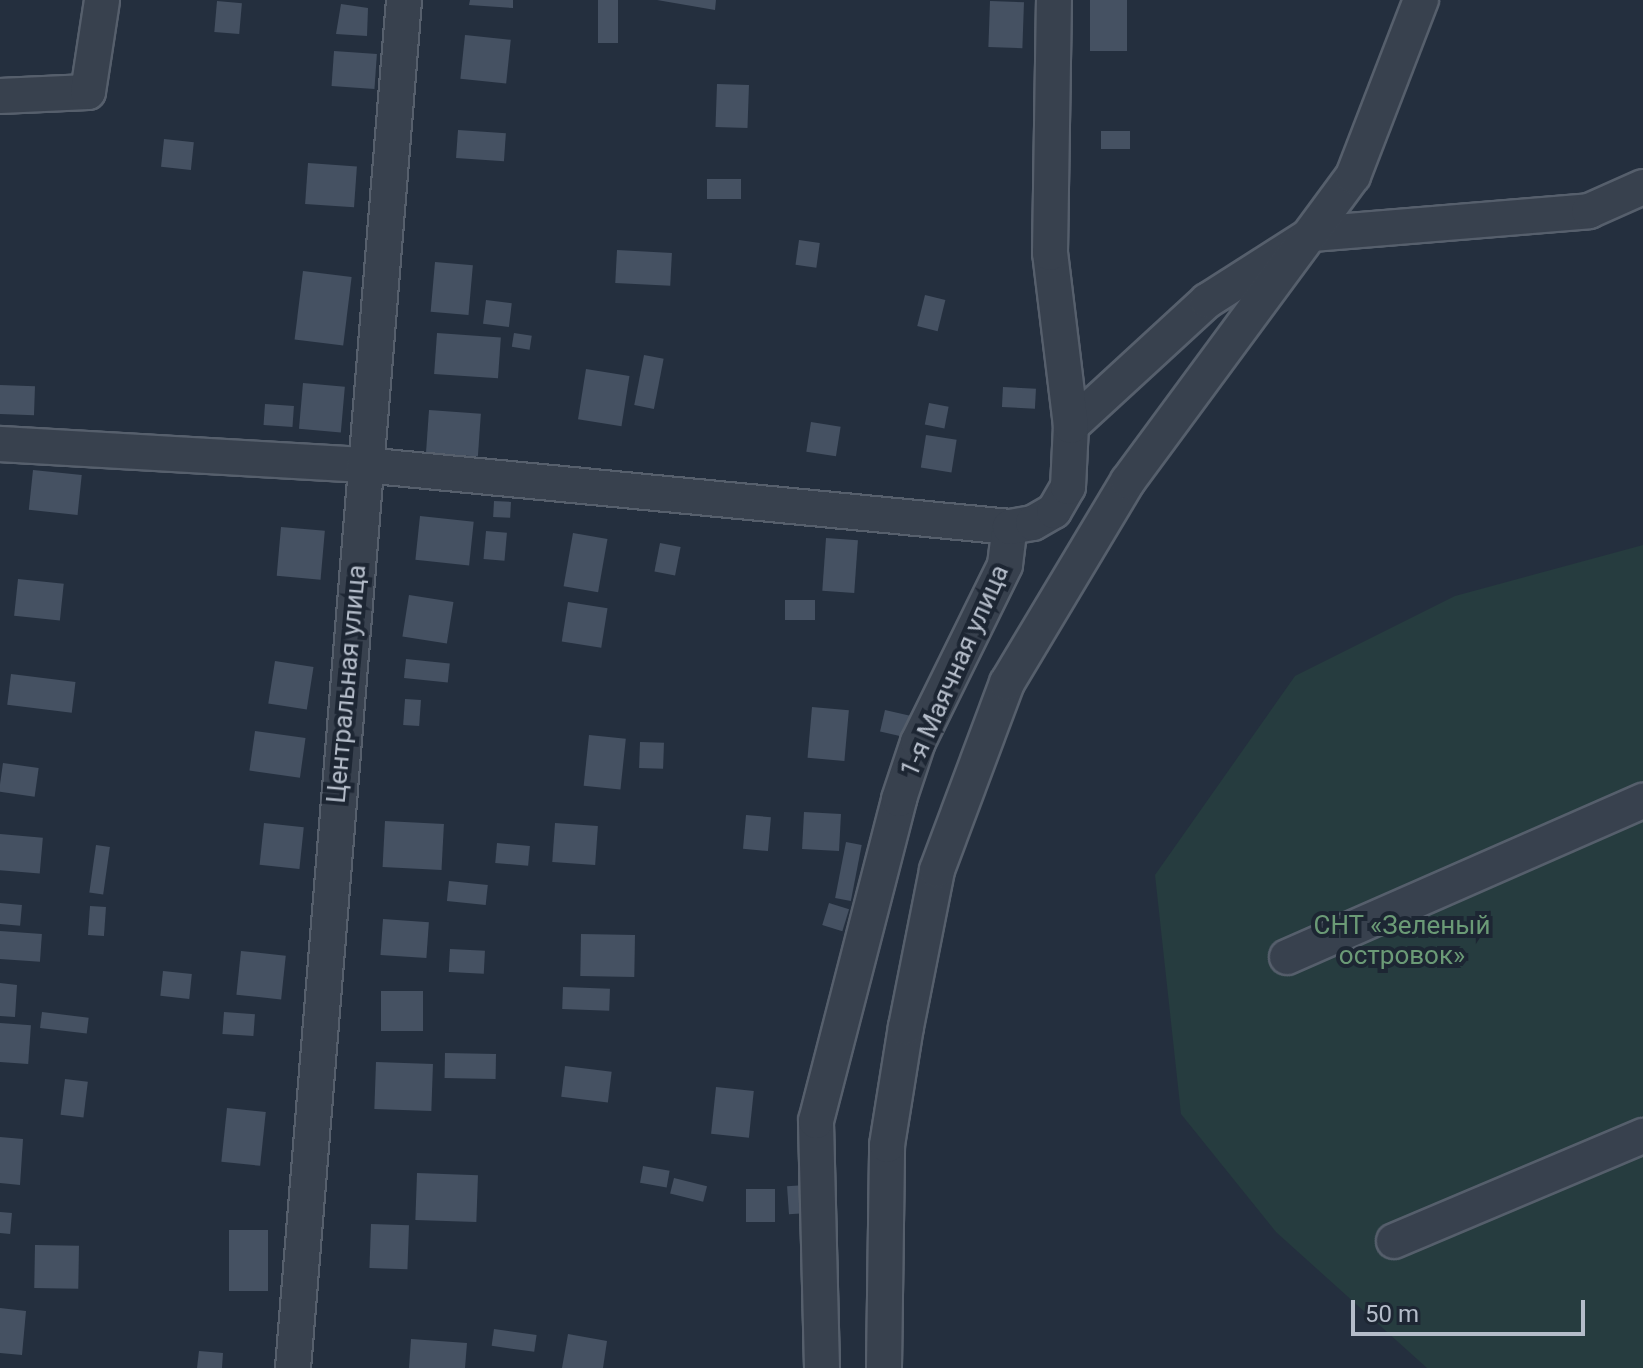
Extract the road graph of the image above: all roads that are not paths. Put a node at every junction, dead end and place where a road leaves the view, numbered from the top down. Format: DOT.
graph roads {
  1 [pos="102,0"];
  2 [pos="404,0"];
  3 [pos="1054,0"];
  4 [pos="1421,0"];
  5 [pos="0,96"];
  6 [pos="1643,187"];
  7 [pos="1312,234"];
  8 [pos="1071,426"];
  9 [pos="0,444"];
  10 [pos="364,465"];
  11 [pos="1010,527"];
  12 [pos="1643,801"];
  13 [pos="1287,957"];
  14 [pos="1643,1136"];
  15 [pos="1394,1241"];
  16 [pos="293,1368"];
  17 [pos="822,1368"];
  18 [pos="884,1368"];
  1 -- 5 [label="street"];
  2 -- 10 [label="street, Центральная улица"];
  3 -- 8 [label="street"];
  4 -- 7 [label="street"];
  6 -- 7 [label="street"];
  7 -- 8 [label="street"];
  7 -- 18 [label="street"];
  8 -- 11 [label="street"];
  9 -- 10 [label="street"];
  10 -- 11 [label="street"];
  10 -- 16 [label="street, Центральная улица"];
  11 -- 17 [label="street, 1-я Маячная улица"];
  12 -- 13 [label="street"];
  14 -- 15 [label="street"];
}
